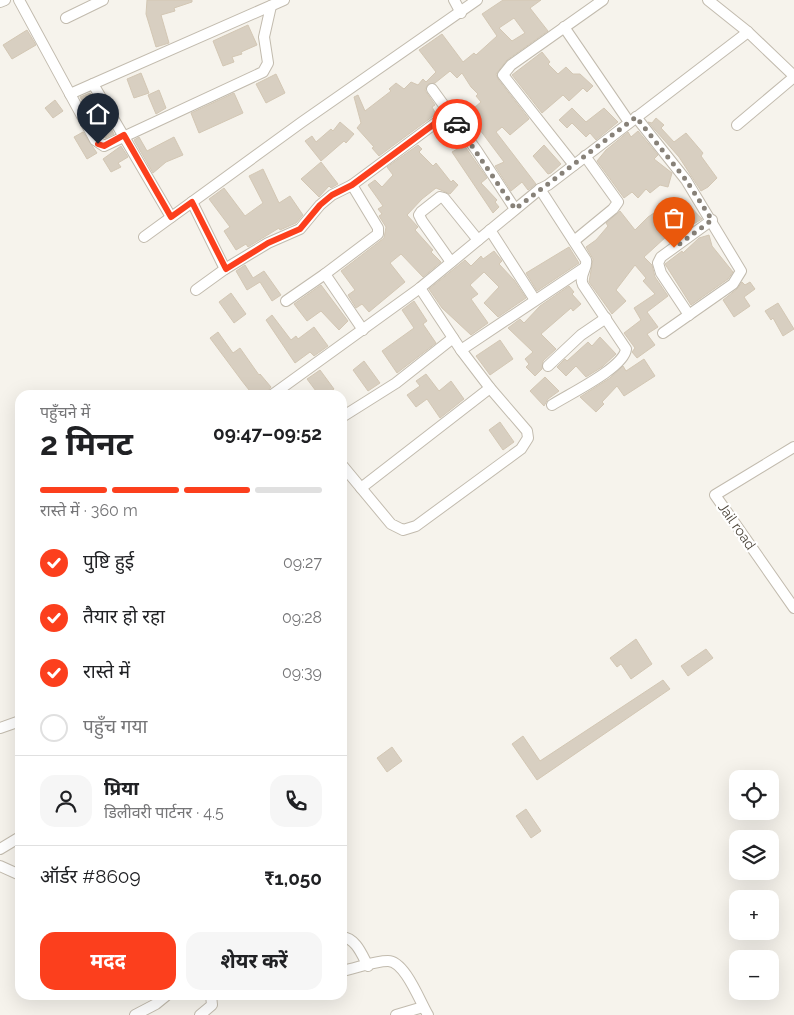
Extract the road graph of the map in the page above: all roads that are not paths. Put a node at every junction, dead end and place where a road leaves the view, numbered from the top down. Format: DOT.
graph roads {
  1 [pos="5,0"];
  2 [pos="19,0"];
  3 [pos="103,0"];
  4 [pos="284,0"];
  5 [pos="454,0"];
  6 [pos="477,0"];
  7 [pos="603,0"];
  8 [pos="708,0"];
  9 [pos="0,2"];
  10 [pos="271,6"];
  11 [pos="460,13"];
  12 [pos="66,18"];
  13 [pos="564,27"];
  14 [pos="748,32"];
  15 [pos="794,77"];
  16 [pos="94,84"];
  17 [pos="432,89"];
  18 [pos="70,94"];
  19 [pos="109,111"];
  20 [pos="449,113"];
  21 [pos="632,120"];
  22 [pos="86,123"];
  23 [pos="737,125"];
  24 [pos="124,135"];
  25 [pos="586,156"];
  26 [pos="574,165"];
  27 [pos="352,185"];
  28 [pos="540,189"];
  29 [pos="192,202"];
  30 [pos="515,209"];
  31 [pos="171,217"];
  32 [pos="712,220"];
  33 [pos="490,230"];
  34 [pos="144,237"];
  35 [pos="478,240"];
  36 [pos="574,241"];
  37 [pos="452,262"];
  38 [pos="584,268"];
  39 [pos="226,269"];
  40 [pos="325,274"];
  41 [pos="420,288"];
  42 [pos="196,290"];
  43 [pos="535,300"];
  44 [pos="286,301"];
  45 [pos="688,315"];
  46 [pos="606,318"];
  47 [pos="363,330"];
  48 [pos="663,333"];
  49 [pos="454,338"];
  50 [pos="461,350"];
  51 [pos="548,366"];
  52 [pos="490,388"];
  53 [pos="279,390"];
  54 [pos="552,405"];
  55 [pos="347,414"];
  56 [pos="794,447"];
  57 [pos="347,471"];
  58 [pos="361,488"];
  59 [pos="794,608"];
  60 [pos="15,723"];
  61 [pos="0,728"];
  62 [pos="15,840"];
  63 [pos="0,848"];
  64 [pos="0,866"];
  65 [pos="15,873"];
  66 [pos="347,938"];
  67 [pos="368,966"];
  68 [pos="347,971"];
  69 [pos="163,1000"];
  70 [pos="212,1000"];
  71 [pos="155,1011"];
  72 [pos="426,1011"];
  73 [pos="135,1015"];
  74 [pos="200,1015"];
  75 [pos="396,1015"];
  1 -- 9 [label="street"];
  2 -- 18 [label="street"];
  3 -- 12 [label="street"];
  4 -- 10 [label="street"];
  5 -- 11 [label="street"];
  6 -- 11 [label="street"];
  7 -- 13 [label="street"];
  8 -- 14 [label="street"];
  10 -- 16 [label="street"];
  10 -- 24 [label="street"];
  11 -- 29 [label="street"];
  13 -- 21 [label="street"];
  13 -- 26 [label="street"];
  14 -- 15 [label="street"];
  14 -- 21 [label="street"];
  15 -- 23 [label="street"];
  16 -- 18 [label="street"];
  16 -- 19 [label="street"];
  17 -- 20 [label="street"];
  18 -- 22 [label="street"];
  19 -- 22 [label="street"];
  19 -- 24 [label="street"];
  20 -- 27 [label="street"];
  20 -- 30 [label="street"];
  21 -- 25 [label="street"];
  21 -- 32 [label="street"];
  22 -- 24 [label="street"];
  24 -- 31 [label="street"];
  25 -- 26 [label="street"];
  25 -- 36 [label="street"];
  26 -- 28 [label="street"];
  27 -- 39 [label="street"];
  27 -- 40 [label="street"];
  28 -- 30 [label="street"];
  28 -- 36 [label="street"];
  29 -- 31 [label="street"];
  29 -- 39 [label="street"];
  30 -- 33 [label="street"];
  31 -- 34 [label="street"];
  32 -- 45 [label="street"];
  32 -- 45 [label="street"];
  33 -- 35 [label="street"];
  33 -- 43 [label="street"];
  35 -- 37 [label="street"];
  35 -- 37 [label="street"];
  36 -- 38 [label="street"];
  37 -- 41 [label="street"];
  38 -- 43 [label="street"];
  38 -- 46 [label="street"];
  39 -- 42 [label="street"];
  40 -- 44 [label="street"];
  40 -- 47 [label="street"];
  41 -- 47 [label="street"];
  41 -- 49 [label="street"];
  43 -- 50 [label="street"];
  45 -- 48 [label="street"];
  46 -- 51 [label="street"];
  46 -- 54 [label="street"];
  47 -- 53 [label="street"];
  49 -- 50 [label="street"];
  49 -- 55 [label="street"];
  50 -- 52 [label="street"];
  52 -- 58 [label="street"];
  52 -- 58 [label="street"];
  56 -- 59 [label="street, Jail road"];
  57 -- 58 [label="street"];
  60 -- 61 [label="street"];
  62 -- 63 [label="street"];
  64 -- 65 [label="street"];
  66 -- 67 [label="street"];
  67 -- 68 [label="street"];
  67 -- 72 [label="street"];
  69 -- 71 [label="street"];
  70 -- 74 [label="street"];
  71 -- 73 [label="street"];
  72 -- 75 [label="street"];
}
